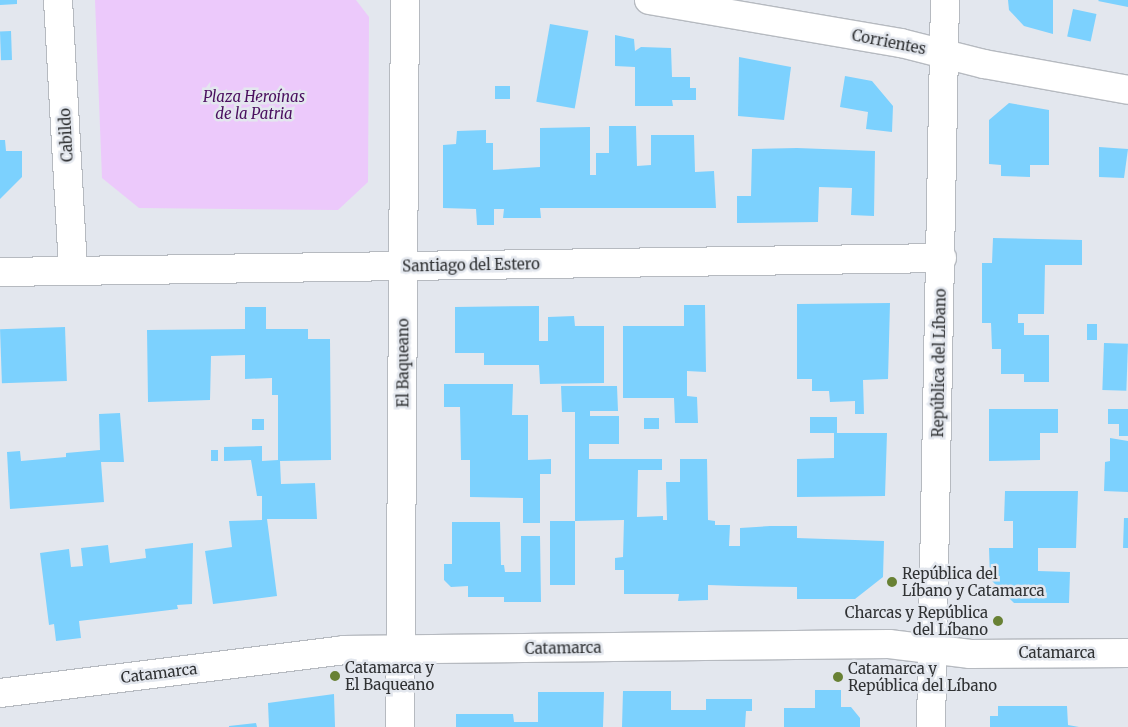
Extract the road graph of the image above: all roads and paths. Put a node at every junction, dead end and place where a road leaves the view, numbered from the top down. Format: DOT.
graph roads {
  1 [pos="58,0"];
  2 [pos="405,0"];
  3 [pos="649,0"];
  4 [pos="945,0"];
  5 [pos="946,54"];
  6 [pos="1128,90"];
  7 [pos="942,258"];
  8 [pos="403,266"];
  9 [pos="73,271"];
  10 [pos="0,272"];
  11 [pos="401,649"];
  12 [pos="933,650"];
  13 [pos="1128,653"];
  14 [pos="0,693"];
  15 [pos="400,727"];
  16 [pos="931,727"];
  1 -- 9 [label="street, Cabildo"];
  2 -- 8 [label="street, El Baqueano"];
  3 -- 5 [label="street, Corrientes"];
  4 -- 5 [label="street, República del Líbano"];
  5 -- 6 [label="street, Corrientes"];
  5 -- 7 [label="street, República del Líbano"];
  7 -- 8 [label="street, Santiago del Estero"];
  7 -- 12 [label="street, República del Líbano"];
  8 -- 9 [label="street, Santiago del Estero"];
  8 -- 11 [label="street, El Baqueano"];
  9 -- 10 [label="street, Santiago del Estero"];
  11 -- 12 [label="street, Catamarca"];
  11 -- 14 [label="street, Catamarca"];
  11 -- 15 [label="street, El Baqueano"];
  12 -- 13 [label="street, Catamarca"];
  12 -- 16 [label="street, República del Líbano"];
}
